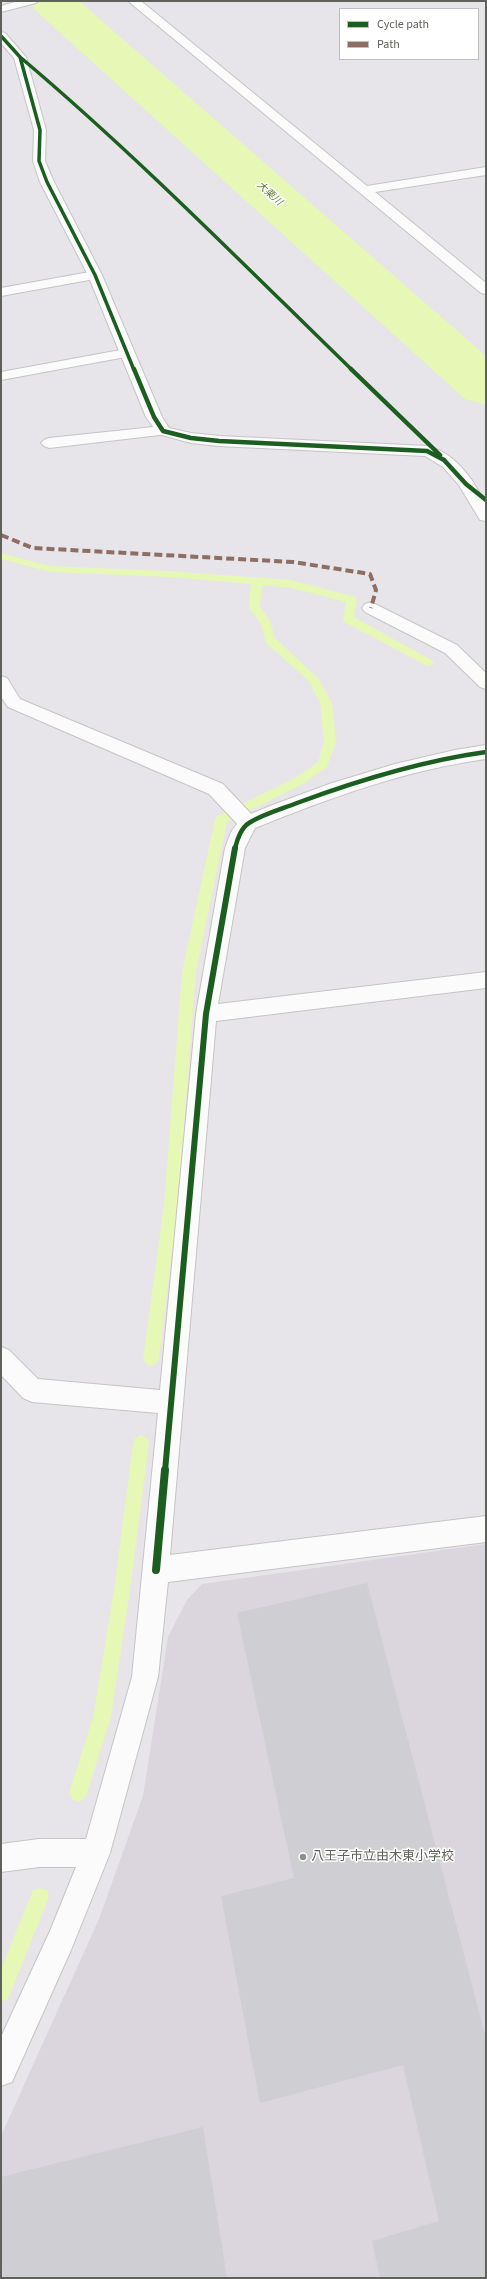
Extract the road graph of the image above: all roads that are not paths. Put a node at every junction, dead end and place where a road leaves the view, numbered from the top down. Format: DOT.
graph roads {
  1 [pos="32,1"];
  2 [pos="134,1"];
  3 [pos="1,9"];
  4 [pos="1,36"];
  5 [pos="486,171"];
  6 [pos="364,190"];
  7 [pos="95,275"];
  8 [pos="486,290"];
  9 [pos="1,292"];
  10 [pos="126,353"];
  11 [pos="1,376"];
  12 [pos="163,431"];
  13 [pos="49,443"];
  14 [pos="486,516"];
  15 [pos="371,608"];
  16 [pos="1,682"];
  17 [pos="486,683"];
  18 [pos="486,752"];
  19 [pos="245,820"];
  20 [pos="486,980"];
  21 [pos="206,1014"];
  22 [pos="1,1358"];
  23 [pos="171,1403"];
  24 [pos="486,1529"];
  25 [pos="156,1570"];
  26 [pos="96,1852"];
  27 [pos="1,1858"];
  28 [pos="1,2071"];
  1 -- 3 [label="street"];
  2 -- 6 [label="street"];
  4 -- 7 [label="street"];
  5 -- 6 [label="street"];
  6 -- 8 [label="street"];
  7 -- 9 [label="street"];
  7 -- 10 [label="street"];
  10 -- 11 [label="street"];
  10 -- 12 [label="street"];
  12 -- 13 [label="street"];
  12 -- 14 [label="street"];
  15 -- 17 [label="street"];
  16 -- 19 [label="street"];
  18 -- 19 [label="street"];
  19 -- 21 [label="street"];
  20 -- 21 [label="street"];
  21 -- 23 [label="street"];
  22 -- 23 [label="street"];
  23 -- 25 [label="street"];
  24 -- 25 [label="street"];
  25 -- 26 [label="street"];
  26 -- 27 [label="street"];
  26 -- 28 [label="street"];
}
